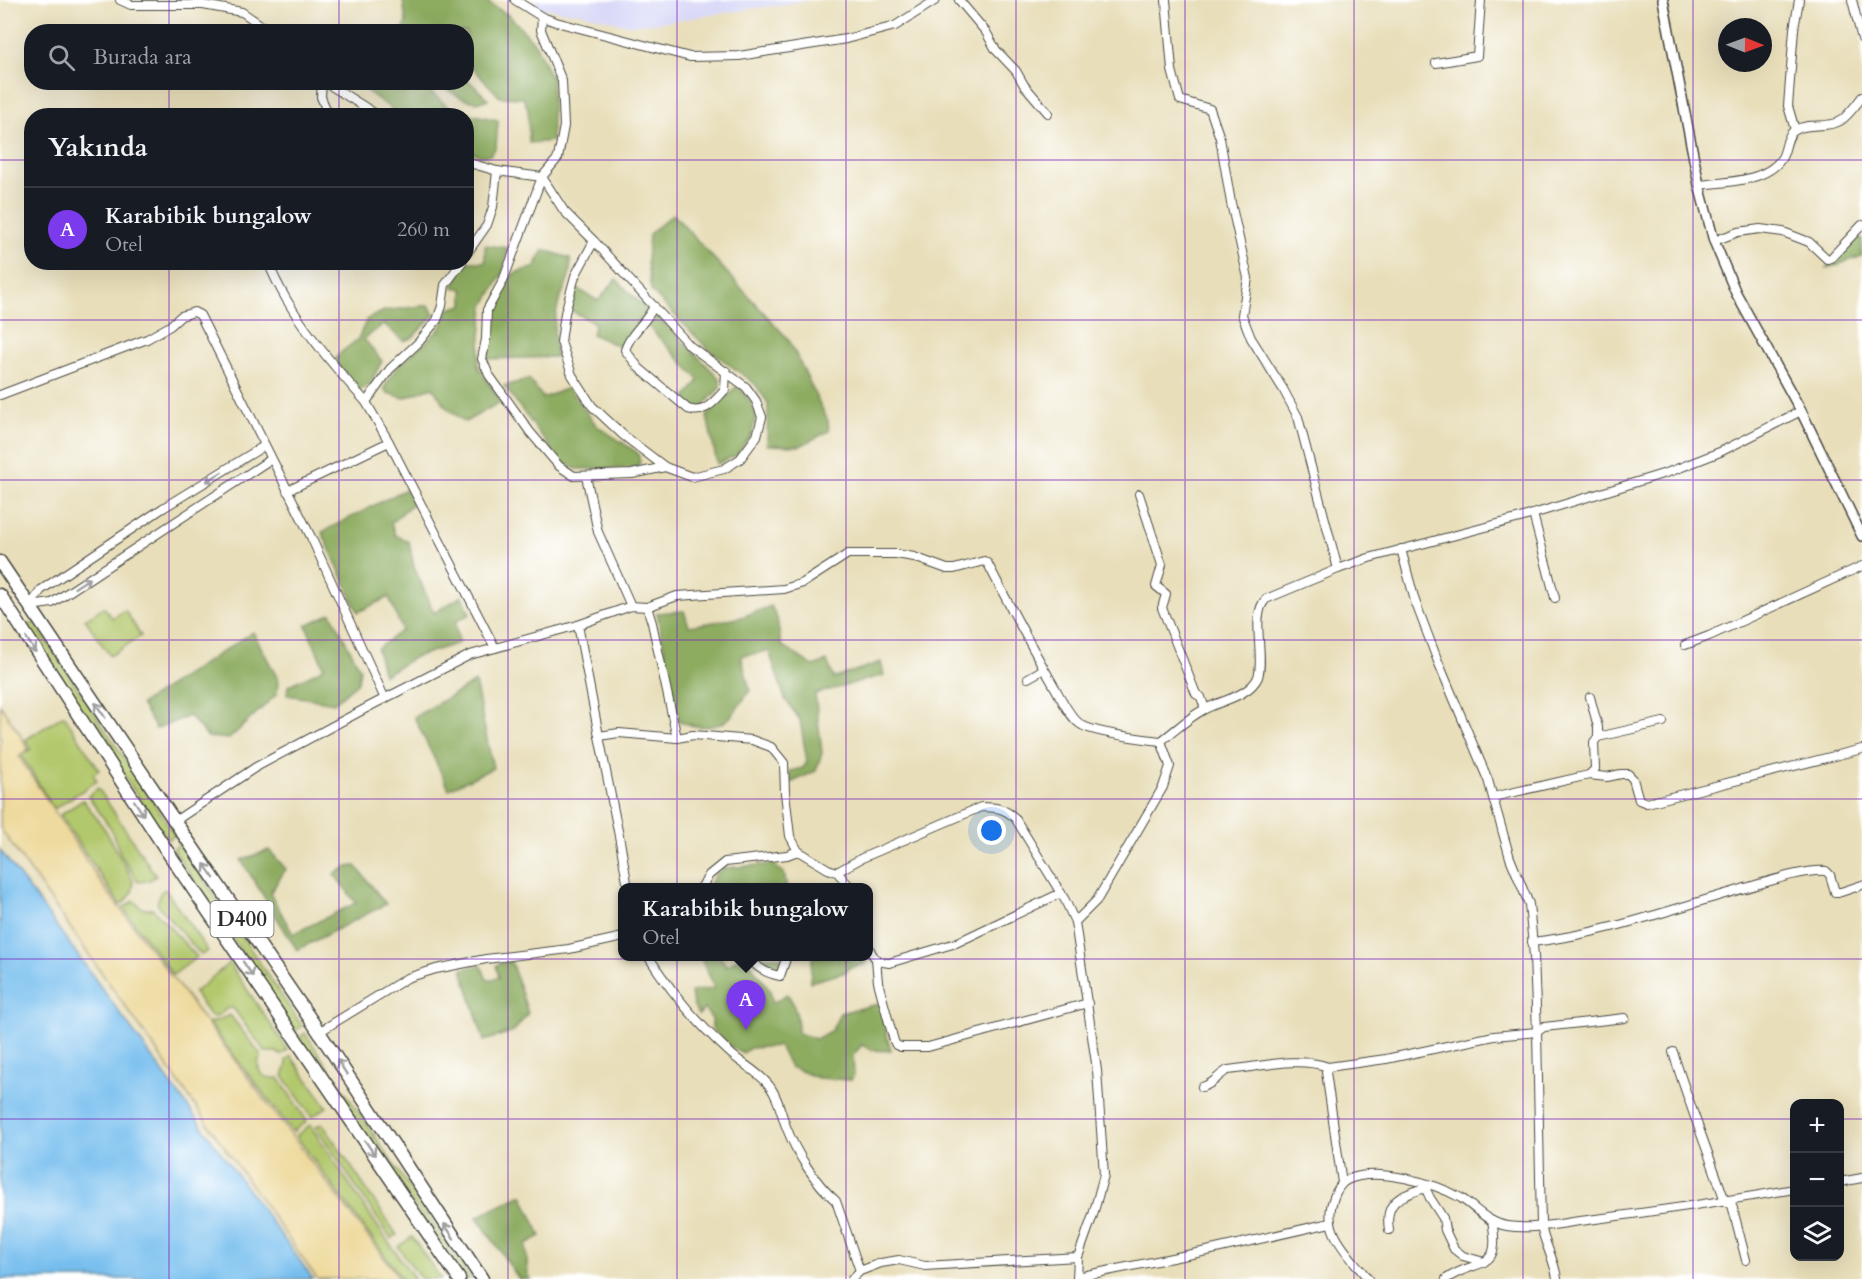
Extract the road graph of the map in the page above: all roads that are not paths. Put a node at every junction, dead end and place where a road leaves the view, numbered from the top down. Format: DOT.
graph roads {
  1 [pos="120,0"];
  2 [pos="515,0"];
  3 [pos="936,0"];
  4 [pos="959,0"];
  5 [pos="1166,0"];
  6 [pos="1481,0"];
  7 [pos="1663,0"];
  8 [pos="1799,0"];
  9 [pos="1852,0"];
  10 [pos="542,17"];
  11 [pos="259,24"];
  12 [pos="1862,39"];
  13 [pos="1436,63"];
  14 [pos="322,90"];
  15 [pos="337,90"];
  16 [pos="1862,97"];
  17 [pos="326,108"];
  18 [pos="367,108"];
  19 [pos="1048,113"];
  20 [pos="1795,130"];
  21 [pos="474,164"];
  22 [pos="497,171"];
  23 [pos="542,177"];
  24 [pos="1699,185"];
  25 [pos="1862,225"];
  26 [pos="1714,241"];
  27 [pos="594,242"];
  28 [pos="474,244"];
  29 [pos="271,270"];
  30 [pos="456,270"];
  31 [pos="654,306"];
  32 [pos="726,371"];
  33 [pos="0,395"];
  34 [pos="366,402"];
  35 [pos="1801,411"];
  36 [pos="389,442"];
  37 [pos="264,446"];
  38 [pos="271,459"];
  39 [pos="665,466"];
  40 [pos="586,476"];
  41 [pos="287,491"];
  42 [pos="1139,494"];
  43 [pos="1533,514"];
  44 [pos="1862,536"];
  45 [pos="1401,549"];
  46 [pos="0,562"];
  47 [pos="1862,566"];
  48 [pos="1338,569"];
  49 [pos="0,595"];
  50 [pos="1555,598"];
  51 [pos="30,606"];
  52 [pos="631,606"];
  53 [pos="647,607"];
  54 [pos="15,617"];
  55 [pos="578,625"];
  56 [pos="1685,645"];
  57 [pos="495,648"];
  58 [pos="1044,669"];
  59 [pos="1028,678"];
  60 [pos="1590,697"];
  61 [pos="385,699"];
  62 [pos="1205,709"];
  63 [pos="1663,722"];
  64 [pos="599,736"];
  65 [pos="1598,737"];
  66 [pos="677,738"];
  67 [pos="1161,741"];
  68 [pos="1862,749"];
  69 [pos="1589,775"];
  70 [pos="1493,797"];
  71 [pos="175,821"];
  72 [pos="798,851"];
  73 [pos="837,872"];
  74 [pos="627,883"];
  75 [pos="704,883"];
  76 [pos="847,883"];
  77 [pos="1862,885"];
  78 [pos="1061,893"];
  79 [pos="1075,922"];
  80 [pos="618,938"];
  81 [pos="1532,942"];
  82 [pos="873,954"];
  83 [pos="876,959"];
  84 [pos="651,961"];
  85 [pos="751,961"];
  86 [pos="786,961"];
  87 [pos="1088,1003"];
  88 [pos="1625,1018"];
  89 [pos="319,1032"];
  90 [pos="1537,1032"];
  91 [pos="1673,1052"];
  92 [pos="1328,1067"];
  93 [pos="1202,1087"];
  94 [pos="1862,1178"];
  95 [pos="1844,1181"];
  96 [pos="1342,1183"];
  97 [pos="1424,1185"];
  98 [pos="1790,1190"];
  99 [pos="1725,1201"];
  100 [pos="1492,1221"];
  101 [pos="1330,1223"];
  102 [pos="1541,1225"];
  103 [pos="1389,1230"];
  104 [pos="1078,1257"];
  105 [pos="1746,1260"];
  106 [pos="1484,1262"];
  107 [pos="860,1271"];
  108 [pos="1077,1278"];
  109 [pos="459,1279"];
  110 [pos="482,1279"];
  111 [pos="852,1279"];
  112 [pos="1368,1279"];
  113 [pos="1446,1279"];
  114 [pos="1557,1279"];
  1 -- 11 [label="street"];
  2 -- 10 [label="street"];
  3 -- 10 [label="street"];
  4 -- 19 [label="street"];
  5 -- 48 [label="street"];
  6 -- 13 [label="street"];
  7 -- 24 [label="street"];
  8 -- 20 [label="street"];
  9 -- 12 [label="street"];
  10 -- 23 [label="street"];
  14 -- 17 [label="street"];
  15 -- 18 [label="street"];
  16 -- 20 [label="street"];
  20 -- 24 [label="street"];
  21 -- 22 [label="street"];
  22 -- 23 [label="street"];
  22 -- 28 [label="street"];
  23 -- 27 [label="street"];
  23 -- 40 [label="street"];
  24 -- 26 [label="street"];
  25 -- 26 [label="street"];
  26 -- 35 [label="street"];
  27 -- 31 [label="street"];
  27 -- 39 [label="street"];
  29 -- 34 [label="street"];
  30 -- 34 [label="street"];
  31 -- 32 [label="street"];
  31 -- 32 [label="street"];
  32 -- 39 [label="street"];
  33 -- 37 [label="street"];
  34 -- 36 [label="street"];
  35 -- 43 [label="street"];
  35 -- 44 [label="street"];
  36 -- 41 [label="street"];
  36 -- 57 [label="street"];
  37 -- 38 [label="street"];
  37 -- 51 [label="street, one-way"];
  38 -- 41 [label="street"];
  51 -- 38 [label="street, one-way"];
  39 -- 40 [label="street"];
  40 -- 52 [label="street"];
  41 -- 61 [label="street"];
  42 -- 62 [label="street"];
  43 -- 45 [label="street"];
  43 -- 50 [label="street"];
  45 -- 48 [label="street"];
  45 -- 70 [label="street"];
  46 -- 51 [label="highway, D400"];
  47 -- 56 [label="street"];
  48 -- 62 [label="street"];
  49 -- 54 [label="highway, D400"];
  51 -- 54 [label="highway"];
  71 -- 51 [label="highway, D400, one-way"];
  52 -- 53 [label="street"];
  52 -- 55 [label="street"];
  53 -- 58 [label="street"];
  53 -- 66 [label="street"];
  54 -- 109 [label="highway, D400, one-way"];
  55 -- 57 [label="street"];
  55 -- 64 [label="street"];
  57 -- 61 [label="street"];
  58 -- 59 [label="street"];
  58 -- 67 [label="street"];
  60 -- 65 [label="street"];
  61 -- 71 [label="street"];
  62 -- 67 [label="street"];
  63 -- 65 [label="street"];
  64 -- 66 [label="street"];
  64 -- 74 [label="street"];
  65 -- 69 [label="street"];
  66 -- 72 [label="street"];
  67 -- 79 [label="street"];
  68 -- 69 [label="street"];
  69 -- 70 [label="street"];
  70 -- 81 [label="street"];
  89 -- 71 [label="highway, D400, one-way"];
  72 -- 73 [label="street"];
  72 -- 75 [label="street"];
  73 -- 76 [label="street"];
  73 -- 78 [label="street"];
  77 -- 81 [label="street"];
  78 -- 79 [label="street"];
  78 -- 83 [label="street"];
  79 -- 87 [label="street"];
  80 -- 89 [label="street"];
  81 -- 90 [label="street"];
  82 -- 83 [label="street"];
  83 -- 87 [label="street"];
  84 -- 107 [label="street"];
  85 -- 86 [label="street"];
  87 -- 104 [label="street"];
  88 -- 90 [label="street"];
  110 -- 89 [label="highway, D400, one-way"];
  90 -- 92 [label="street"];
  90 -- 102 [label="street"];
  91 -- 99 [label="street"];
  92 -- 93 [label="street"];
  92 -- 96 [label="street"];
  94 -- 95 [label="street"];
  96 -- 97 [label="street"];
  96 -- 101 [label="street"];
  97 -- 100 [label="street"];
  97 -- 103 [label="street"];
  97 -- 106 [label="street"];
  98 -- 99 [label="street"];
  99 -- 102 [label="street"];
  99 -- 105 [label="street"];
  100 -- 102 [label="street"];
  100 -- 106 [label="street"];
  101 -- 108 [label="street"];
  101 -- 112 [label="street"];
  102 -- 114 [label="street"];
  104 -- 107 [label="street"];
  104 -- 108 [label="street"];
  106 -- 113 [label="street"];
  107 -- 111 [label="street"];
}
